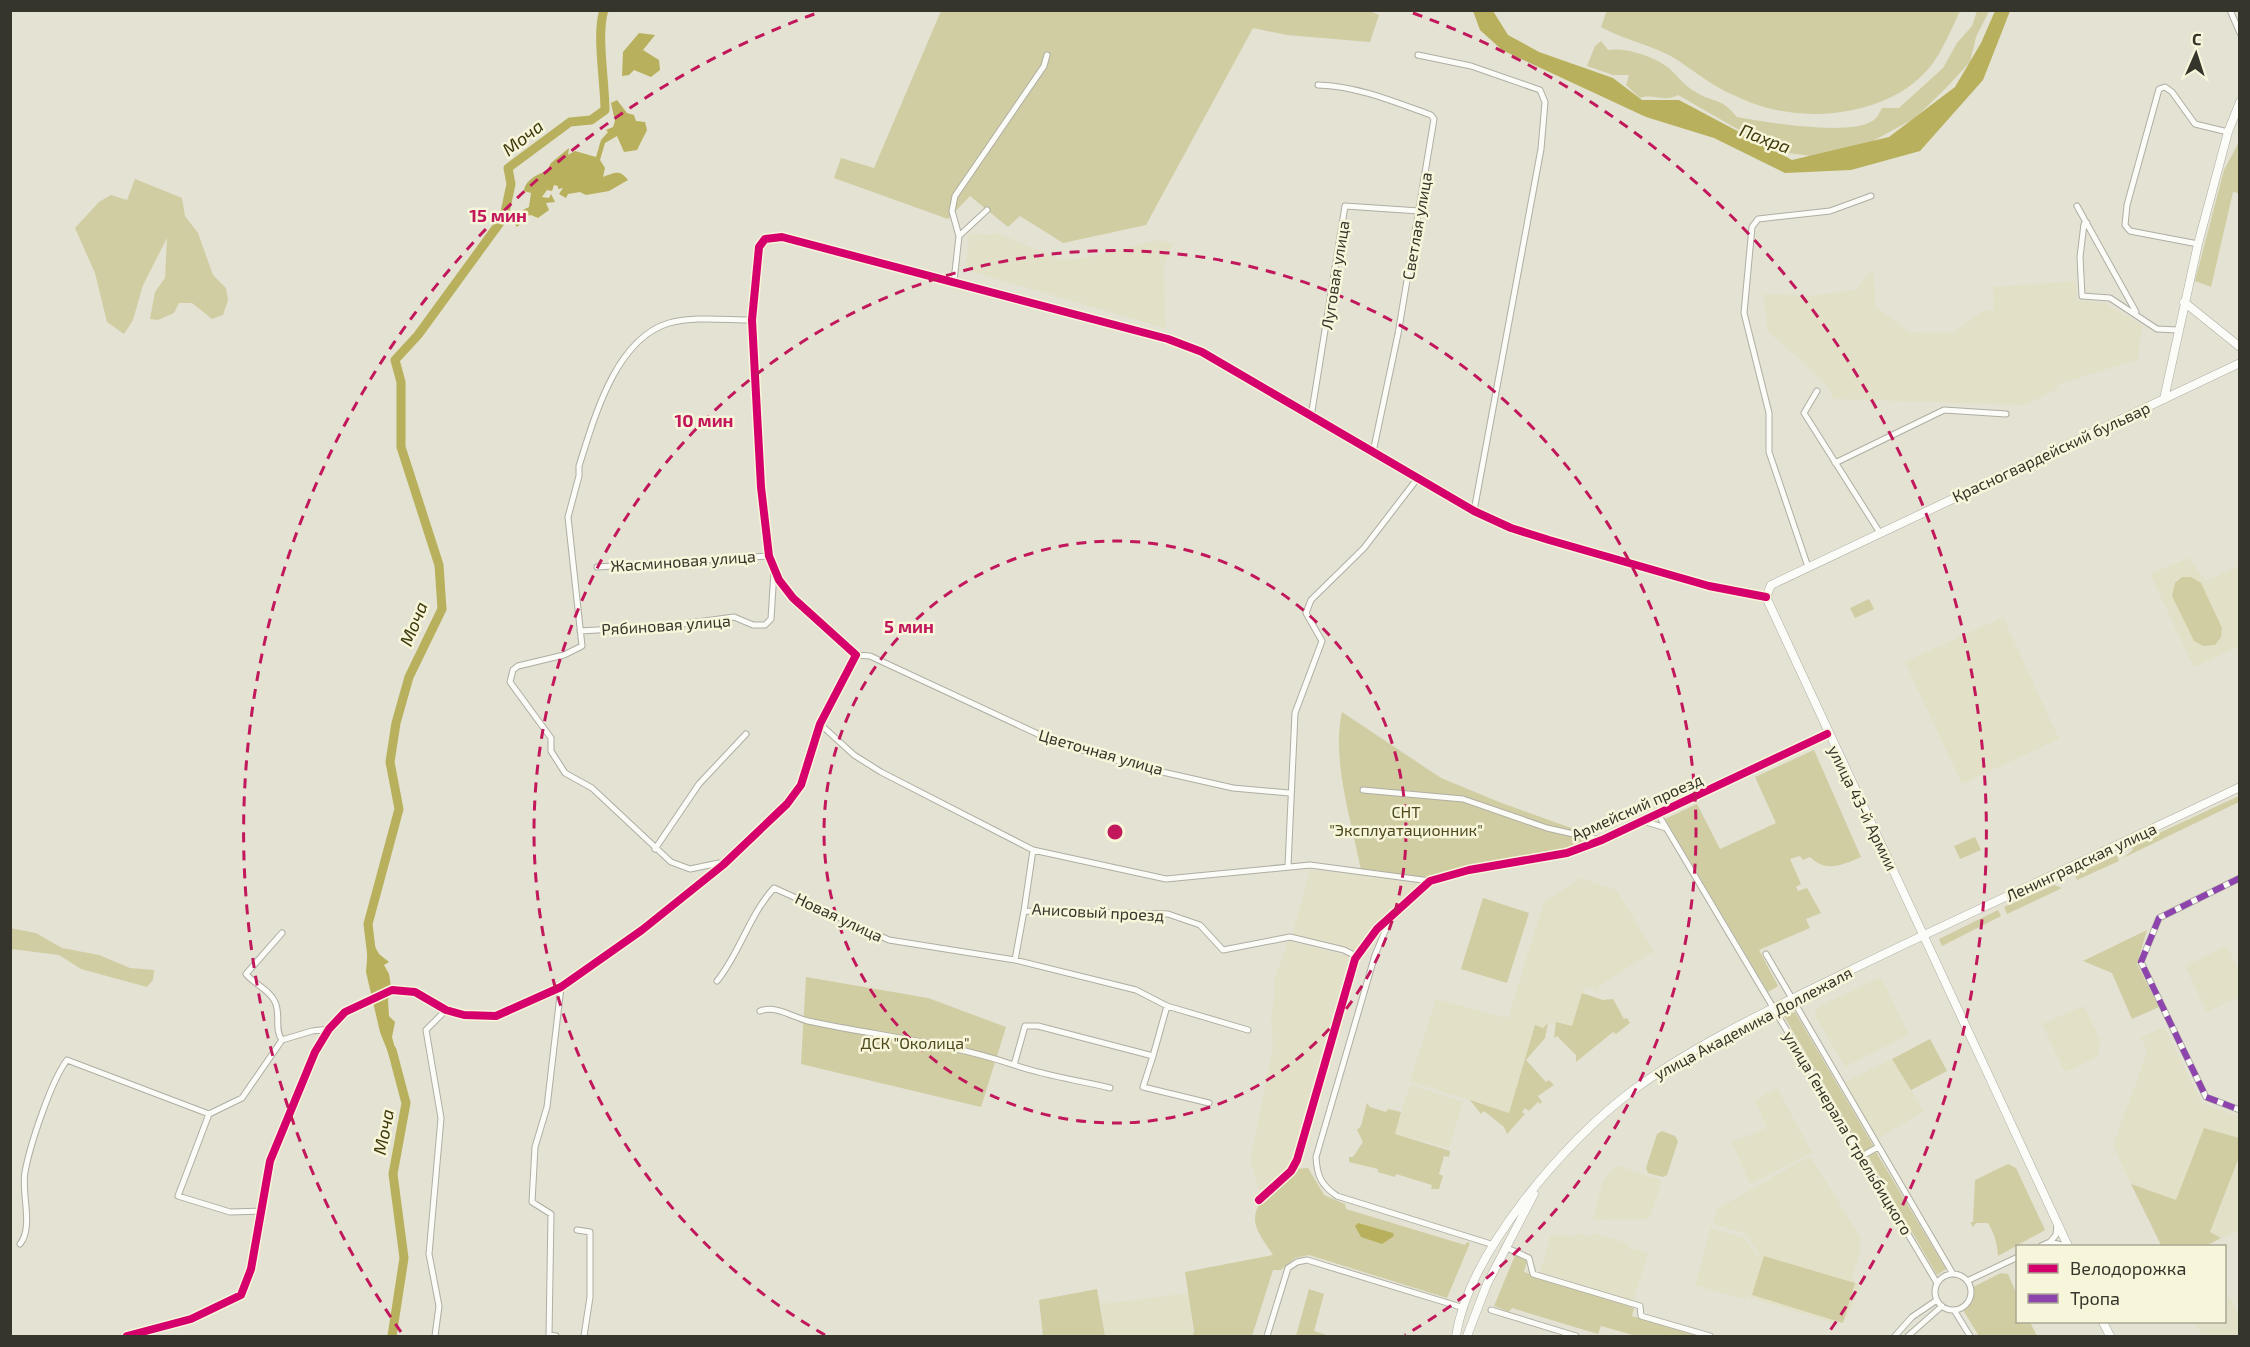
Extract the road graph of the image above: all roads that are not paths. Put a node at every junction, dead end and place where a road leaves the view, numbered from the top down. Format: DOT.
graph roads {
  1 [pos="2230,10"];
  2 [pos="2240,33"];
  3 [pos="1047,55"];
  4 [pos="1418,55"];
  5 [pos="1318,85"];
  6 [pos="2240,102"];
  7 [pos="2228,132"];
  8 [pos="1871,195"];
  9 [pos="2077,206"];
  10 [pos="987,210"];
  11 [pos="1419,211"];
  12 [pos="2087,223"];
  13 [pos="959,236"];
  14 [pos="2198,244"];
  15 [pos="954,281"];
  16 [pos="2184,302"];
  17 [pos="2137,314"];
  18 [pos="752,320"];
  19 [pos="2178,330"];
  20 [pos="2240,347"];
  21 [pos="2240,363"];
  22 [pos="1817,391"];
  23 [pos="2164,399"];
  24 [pos="2006,414"];
  25 [pos="1311,417"];
  26 [pos="1373,452"];
  27 [pos="1835,464"];
  28 [pos="1418,478"];
  29 [pos="1474,511"];
  30 [pos="1880,533"];
  31 [pos="769,556"];
  32 [pos="597,567"];
  33 [pos="1808,567"];
  34 [pos="774,570"];
  35 [pos="1766,597"];
  36 [pos="580,631"];
  37 [pos="856,655"];
  38 [pos="820,724"];
  39 [pos="746,734"];
  40 [pos="1827,734"];
  41 [pos="2240,787"];
  42 [pos="1363,789"];
  43 [pos="1289,793"];
  44 [pos="1658,814"];
  45 [pos="1643,821"];
  46 [pos="1666,828"];
  47 [pos="1602,840"];
  48 [pos="655,849"];
  49 [pos="1033,850"];
  50 [pos="723,865"];
  51 [pos="1288,866"];
  52 [pos="2240,878"];
  53 [pos="1430,881"];
  54 [pos="1024,911"];
  55 [pos="1391,916"];
  56 [pos="1936,929"];
  57 [pos="282,933"];
  58 [pos="1923,935"];
  59 [pos="1931,953"];
  60 [pos="1766,954"];
  61 [pos="1356,956"];
  62 [pos="1015,960"];
  63 [pos="717,981"];
  64 [pos="561,987"];
  65 [pos="1792,999"];
  66 [pos="1167,1006"];
  67 [pos="1774,1008"];
  68 [pos="446,1010"];
  69 [pos="760,1011"];
  70 [pos="329,1029"];
  71 [pos="1248,1030"];
  72 [pos="282,1040"];
  73 [pos="1153,1056"];
  74 [pos="1014,1065"];
  75 [pos="1110,1088"];
  76 [pos="1209,1104"];
  77 [pos="2240,1110"];
  78 [pos="209,1114"];
  79 [pos="1878,1147"];
  80 [pos="1862,1156"];
  81 [pos="1544,1177"];
  82 [pos="1259,1200"];
  83 [pos="260,1211"];
  84 [pos="1507,1223"];
  85 [pos="2057,1223"];
  86 [pos="1516,1228"];
  87 [pos="577,1230"];
  88 [pos="2050,1242"];
  89 [pos="20,1244"];
  90 [pos="1494,1245"];
  91 [pos="2043,1245"];
  92 [pos="2062,1245"];
  93 [pos="2066,1245"];
  94 [pos="1505,1247"];
  95 [pos="2016,1258"];
  96 [pos="1953,1274"];
  97 [pos="1967,1281"];
  98 [pos="1937,1282"];
  99 [pos="1937,1300"];
  100 [pos="1942,1306"];
  101 [pos="1464,1308"];
  102 [pos="1491,1310"];
  103 [pos="1954,1310"];
  104 [pos="1456,1332"];
  105 [pos="1468,1335"];
  106 [pos="127,1336"];
  107 [pos="435,1336"];
  108 [pos="556,1336"];
  109 [pos="584,1336"];
  110 [pos="1267,1336"];
  111 [pos="1576,1336"];
  112 [pos="1710,1336"];
  113 [pos="1895,1336"];
  114 [pos="1908,1336"];
  115 [pos="1970,1336"];
  1 -- 2 [label="street"];
  3 -- 13 [label="street"];
  4 -- 29 [label="street"];
  5 -- 11 [label="street, Светлая улица"];
  6 -- 7 [label="street, Красногвардейский бульвар"];
  7 -- 14 [label="street, Красногвардейский бульвар"];
  7 -- 14 [label="street"];
  8 -- 33 [label="street"];
  9 -- 12 [label="street"];
  10 -- 13 [label="street"];
  11 -- 25 [label="street, Луговая улица"];
  11 -- 26 [label="street, Светлая улица"];
  12 -- 17 [label="street"];
  12 -- 17 [label="street"];
  13 -- 15 [label="street"];
  14 -- 16 [label="street, Красногвардейский бульвар"];
  15 -- 18 [label="street"];
  15 -- 25 [label="street"];
  16 -- 19 [label="street, Красногвардейский бульвар"];
  16 -- 20 [label="street"];
  17 -- 19 [label="street"];
  18 -- 31 [label="street"];
  18 -- 36 [label="street"];
  19 -- 23 [label="street, Красногвардейский бульвар"];
  21 -- 23 [label="street"];
  22 -- 27 [label="street"];
  23 -- 30 [label="street, Красногвардейский бульвар"];
  24 -- 27 [label="street"];
  25 -- 26 [label="street"];
  26 -- 28 [label="street"];
  27 -- 30 [label="street"];
  28 -- 29 [label="street"];
  28 -- 43 [label="street"];
  29 -- 35 [label="street"];
  30 -- 33 [label="street, Красногвардейский бульвар"];
  31 -- 32 [label="street, Жасминовая улица"];
  31 -- 34 [label="street"];
  33 -- 35 [label="street, Красногвардейский бульвар"];
  34 -- 36 [label="street, Рябиновая улица"];
  34 -- 37 [label="street"];
  35 -- 40 [label="street, улица 43-й Армии"];
  36 -- 48 [label="street"];
  37 -- 38 [label="street"];
  37 -- 43 [label="street, Цветочная улица"];
  38 -- 49 [label="street"];
  38 -- 50 [label="street"];
  39 -- 48 [label="street"];
  40 -- 44 [label="street, Армейский проезд"];
  40 -- 58 [label="street, улица 43-й Армии"];
  41 -- 56 [label="street, Ленинградская улица"];
  42 -- 47 [label="street"];
  43 -- 51 [label="street"];
  44 -- 45 [label="street, Армейский проезд"];
  44 -- 46 [label="street, улица Генерала Стрельбицкого"];
  45 -- 46 [label="street"];
  45 -- 47 [label="street, Армейский проезд"];
  46 -- 67 [label="street, улица Генерала Стрельбицкого"];
  47 -- 53 [label="street, Армейский проезд"];
  48 -- 50 [label="street"];
  49 -- 51 [label="street"];
  49 -- 54 [label="street, Анисовый проезд"];
  50 -- 64 [label="street"];
  51 -- 53 [label="street"];
  52 -- 77 [label="street"];
  53 -- 55 [label="street, Армейский проезд"];
  54 -- 61 [label="street, Анисовый проезд"];
  54 -- 62 [label="street"];
  55 -- 61 [label="street"];
  55 -- 90 [label="street, Армейский проезд"];
  56 -- 58 [label="street, Ленинградская улица"];
  56 -- 59 [label="street"];
  57 -- 72 [label="street"];
  58 -- 59 [label="street, улица 43-й Армии"];
  58 -- 65 [label="street, улица Академика Доллежаля"];
  59 -- 85 [label="street, улица 43-й Армии"];
  60 -- 65 [label="street, улица Генерала Стрельбицкого"];
  61 -- 82 [label="street"];
  62 -- 63 [label="street, Новая улица"];
  62 -- 66 [label="street, Новая улица"];
  64 -- 68 [label="street"];
  64 -- 108 [label="street"];
  65 -- 67 [label="street, улица Академика Доллежаля"];
  65 -- 79 [label="street, улица Генерала Стрельбицкого"];
  66 -- 71 [label="street, Новая улица"];
  66 -- 73 [label="street"];
  67 -- 80 [label="street, улица Генерала Стрельбицкого"];
  67 -- 81 [label="street, улица Академика Доллежаля"];
  68 -- 70 [label="street"];
  68 -- 107 [label="street"];
  69 -- 74 [label="street"];
  70 -- 72 [label="street"];
  70 -- 83 [label="street"];
  72 -- 78 [label="street"];
  73 -- 74 [label="street"];
  73 -- 76 [label="street"];
  74 -- 75 [label="street"];
  78 -- 83 [label="street"];
  78 -- 89 [label="street"];
  79 -- 80 [label="street"];
  79 -- 96 [label="street, улица Генерала Стрельбицкого"];
  80 -- 98 [label="street, улица Генерала Стрельбицкого"];
  81 -- 84 [label="street, улица Академика Доллежаля"];
  81 -- 86 [label="street, улица Академика Доллежаля"];
  83 -- 106 [label="street"];
  84 -- 86 [label="street"];
  84 -- 90 [label="street, улица Академика Доллежаля"];
  85 -- 88 [label="street"];
  85 -- 93 [label="street, улица 43-й Армии"];
  86 -- 94 [label="street, улица Академика Доллежаля"];
  87 -- 109 [label="street"];
  88 -- 91 [label="street"];
  88 -- 92 [label="street"];
  90 -- 101 [label="street, улица Академика Доллежаля"];
  94 -- 105 [label="street, улица Академика Доллежаля"];
  94 -- 112 [label="street"];
  95 -- 97 [label="street"];
  96 -- 97 [label="street"];
  96 -- 98 [label="street"];
  97 -- 103 [label="street"];
  98 -- 99 [label="street"];
  99 -- 100 [label="street"];
  99 -- 113 [label="street"];
  100 -- 103 [label="street"];
  100 -- 114 [label="street"];
  101 -- 104 [label="street, улица Академика Доллежаля"];
  101 -- 110 [label="street"];
  102 -- 111 [label="street"];
  103 -- 115 [label="street"];
  104 -- 105 [label="street"];
}
